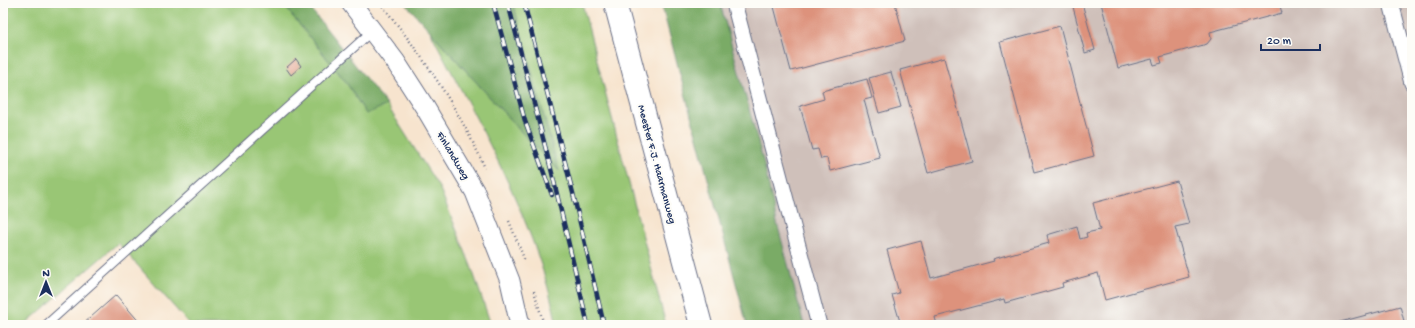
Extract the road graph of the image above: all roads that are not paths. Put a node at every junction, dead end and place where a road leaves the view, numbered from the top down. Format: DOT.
graph roads {
  1 [pos="351,3"];
  2 [pos="615,3"];
  3 [pos="734,3"];
  4 [pos="1391,3"];
  5 [pos="373,30"];
  6 [pos="1412,83"];
  7 [pos="46,325"];
  8 [pos="520,325"];
  9 [pos="702,325"];
  10 [pos="819,325"];
  1 -- 5 [label="street, Finlandweg"];
  2 -- 9 [label="main road, Meester F.J. Haarmanweg"];
  3 -- 10 [label="street"];
  4 -- 6 [label="street"];
  5 -- 7 [label="lane"];
  5 -- 8 [label="street, Finlandweg"];
}
